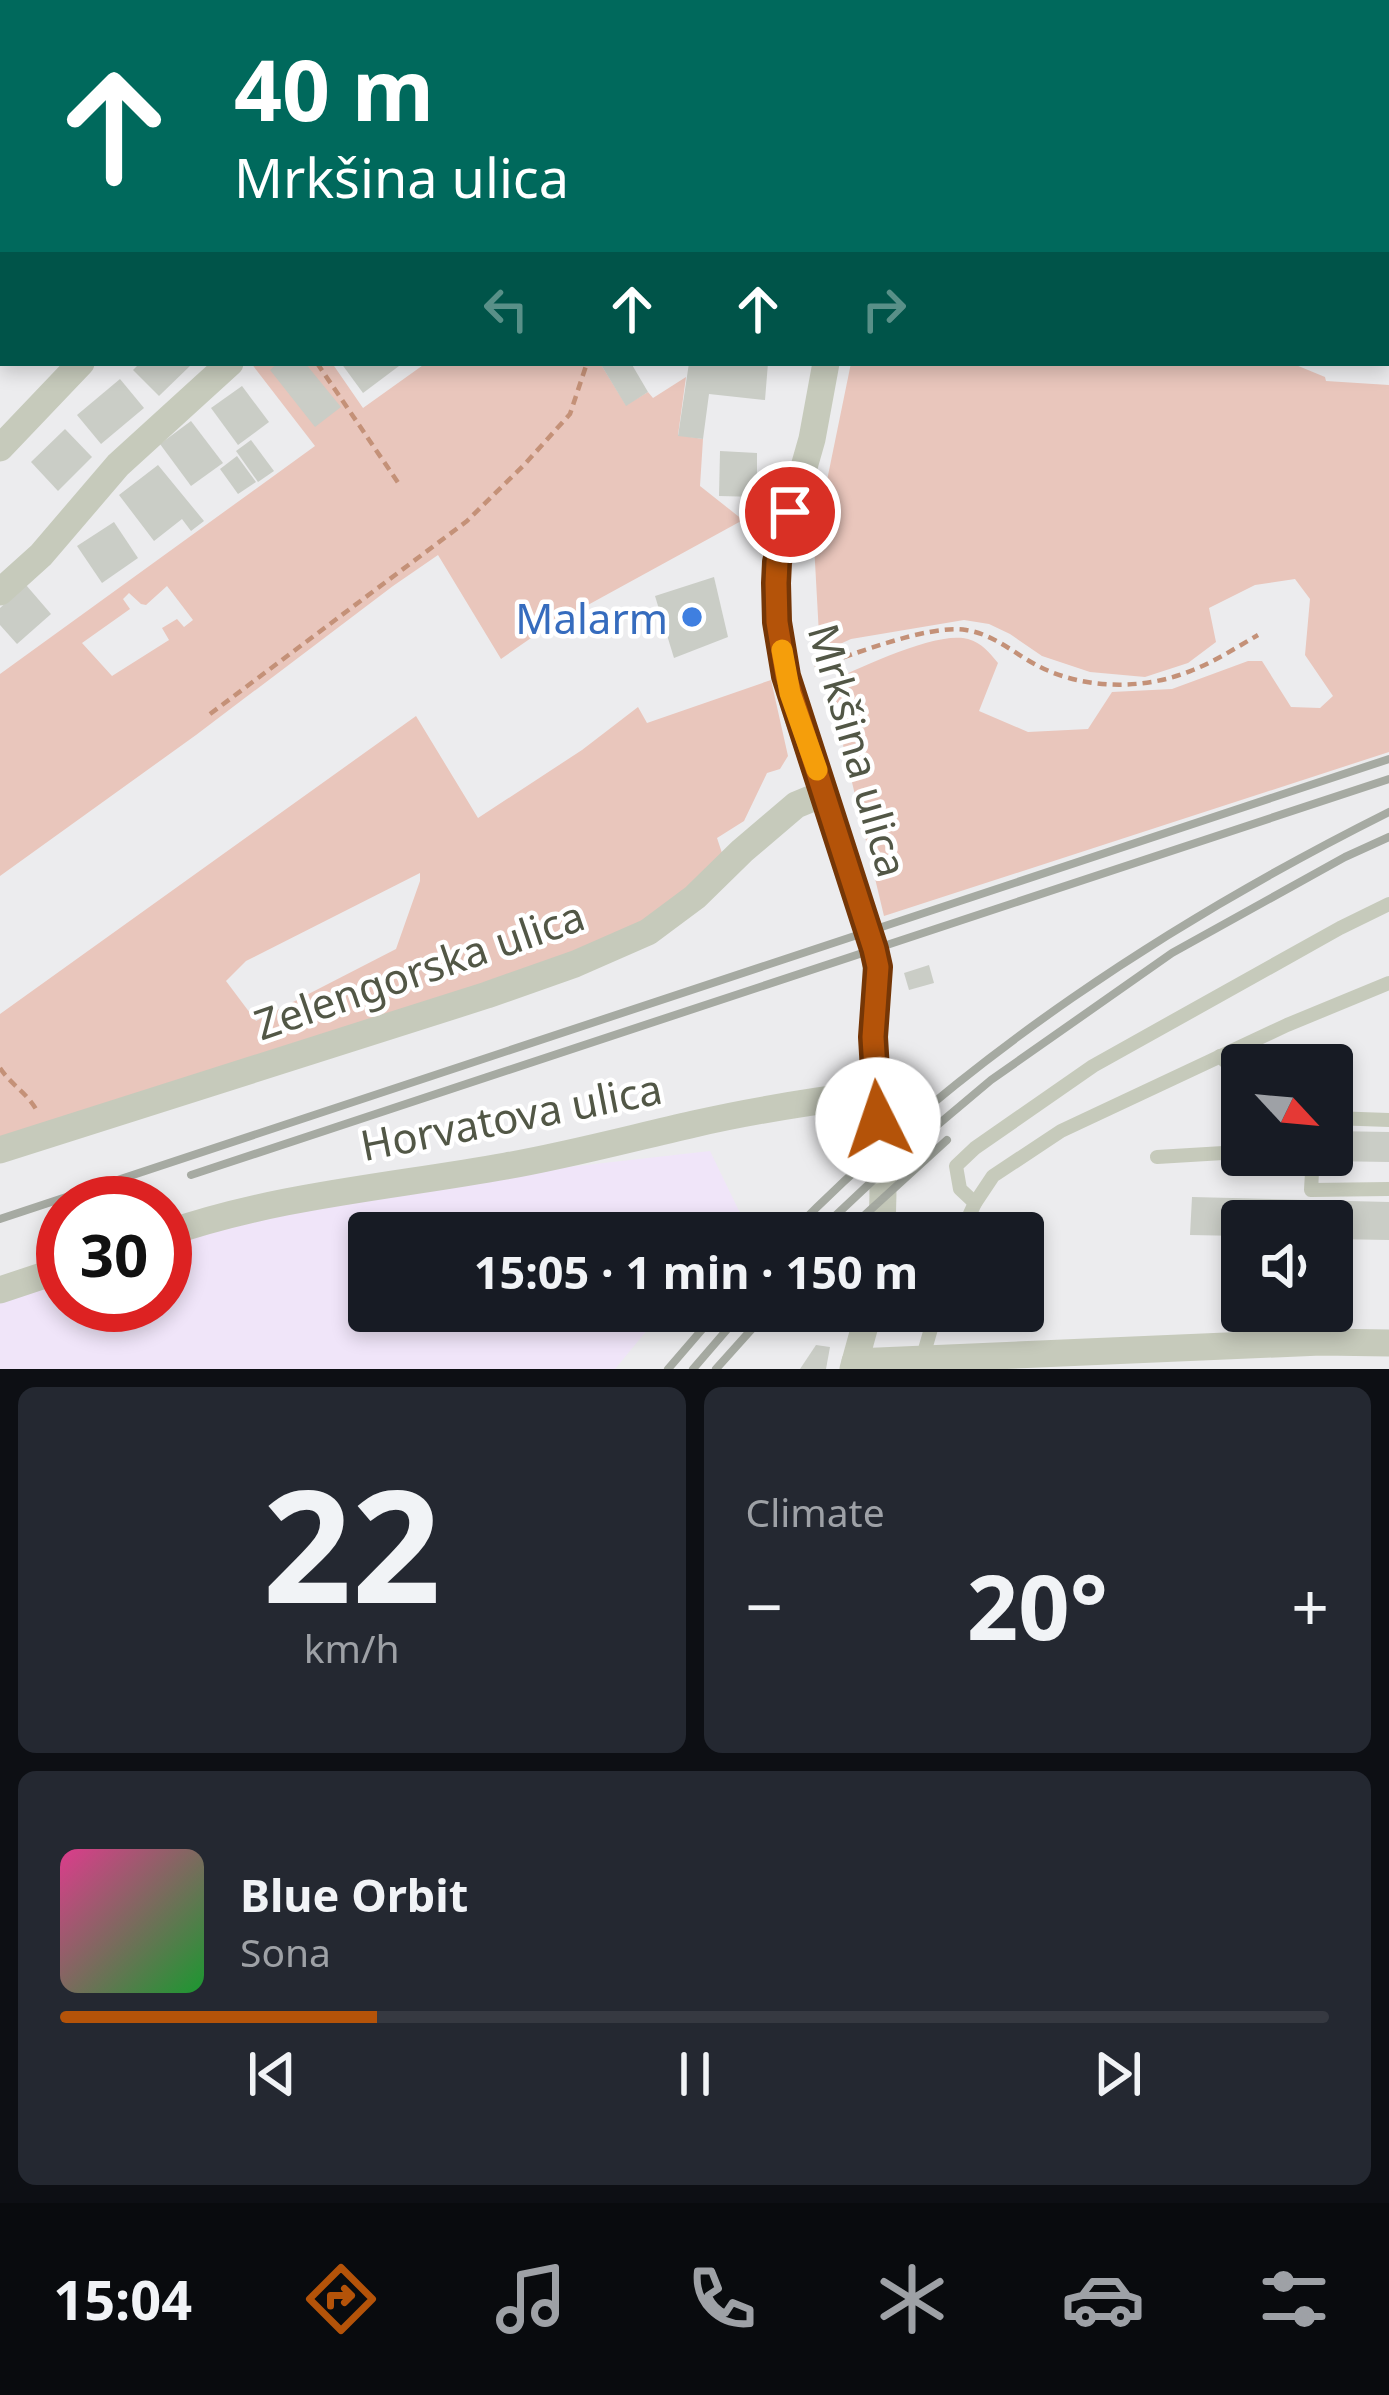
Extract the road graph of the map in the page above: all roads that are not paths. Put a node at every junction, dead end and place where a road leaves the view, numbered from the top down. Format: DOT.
graph roads {
  1 [pos="78,366"];
  2 [pos="227,366"];
  3 [pos="825,366"];
  4 [pos="0,448"];
  5 [pos="0,592"];
  6 [pos="825,793"];
  7 [pos="1389,904"];
  8 [pos="1389,983"];
  9 [pos="1220,1056"];
  10 [pos="875,1093"];
  11 [pos="1353,1119"];
  12 [pos="1389,1120"];
  13 [pos="0,1150"];
  14 [pos="1221,1154"];
  15 [pos="1157,1157"];
  16 [pos="1312,1176"];
  17 [pos="1389,1190"];
  18 [pos="975,1203"];
  19 [pos="883,1212"];
  20 [pos="971,1212"];
  21 [pos="192,1225"];
  22 [pos="36,1278"];
  23 [pos="0,1290"];
  24 [pos="863,1332"];
  25 [pos="931,1332"];
  26 [pos="1389,1343"];
  27 [pos="1326,1356"];
  28 [pos="922,1360"];
  29 [pos="854,1366"];
  1 -- 4 [label="street"];
  2 -- 5 [label="street"];
  3 -- 6 [label="street, Mrkšina ulica"];
  6 -- 10 [label="street, Mrkšina ulica"];
  6 -- 13 [label="street, Zelengorska ulica"];
  7 -- 18 [label="lane"];
  8 -- 9 [label="lane"];
  9 -- 18 [label="lane"];
  10 -- 19 [label="street, Mrkšina ulica"];
  10 -- 21 [label="street, Horvatova ulica"];
  11 -- 12 [label="lane"];
  14 -- 15 [label="lane"];
  16 -- 17 [label="lane"];
  18 -- 20 [label="lane"];
  22 -- 23 [label="street"];
  24 -- 29 [label="street"];
  25 -- 28 [label="lane"];
  26 -- 27 [label="street"];
  27 -- 28 [label="street"];
  28 -- 29 [label="street"];
}
